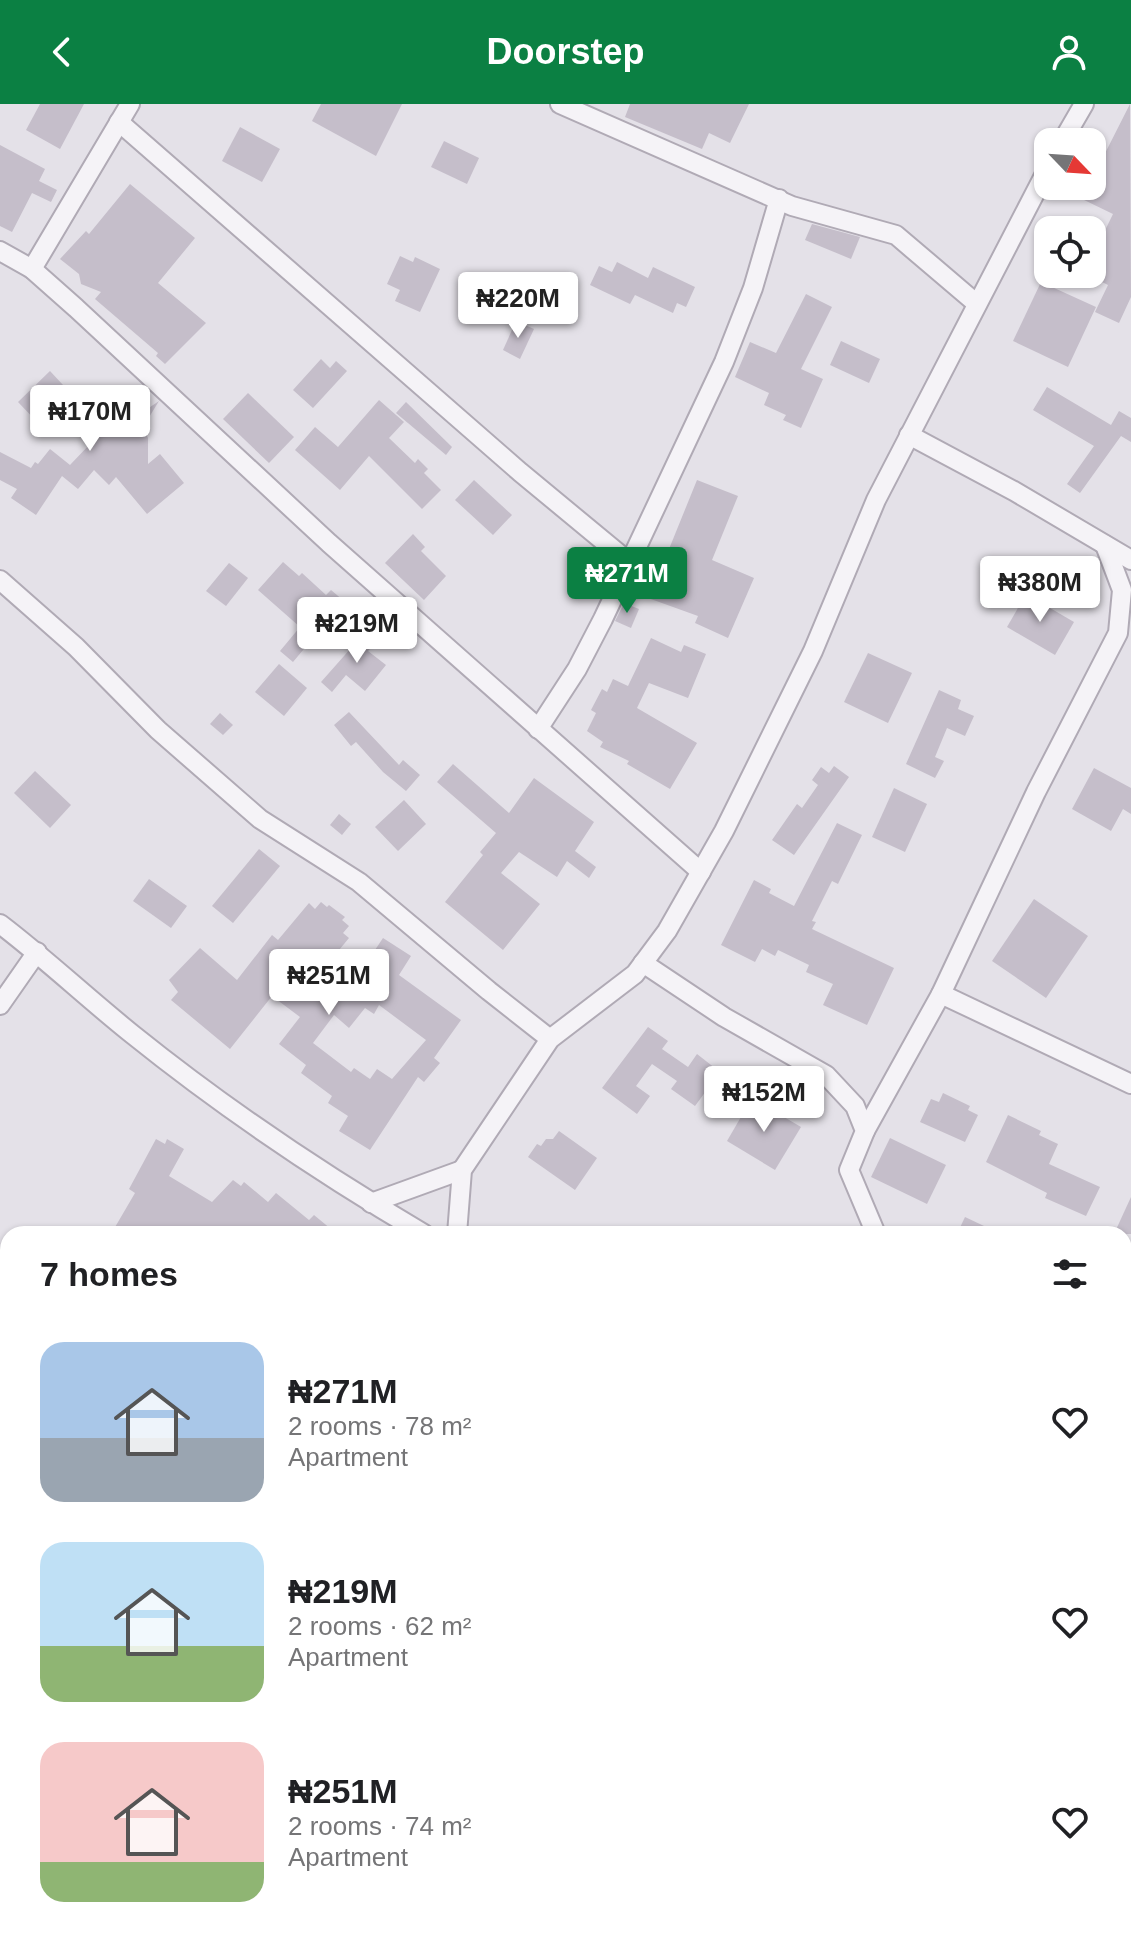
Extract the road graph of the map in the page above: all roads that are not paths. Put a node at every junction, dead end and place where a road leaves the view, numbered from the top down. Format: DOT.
graph roads {
  1 [pos="130,104"];
  2 [pos="560,104"];
  3 [pos="1084,104"];
  4 [pos="119,122"];
  5 [pos="1070,128"];
  6 [pos="1034,195"];
  7 [pos="779,199"];
  8 [pos="0,251"];
  9 [pos="32,269"];
  10 [pos="977,304"];
  11 [pos="909,435"];
  12 [pos="1105,545"];
  13 [pos="1131,560"];
  14 [pos="630,563"];
  15 [pos="0,580"];
  16 [pos="1124,630"];
  17 [pos="538,729"];
  18 [pos="701,872"];
  19 [pos="0,924"];
  20 [pos="37,952"];
  21 [pos="643,963"];
  22 [pos="941,994"];
  23 [pos="0,1005"];
  24 [pos="550,1039"];
  25 [pos="1131,1084"];
  26 [pos="865,1131"];
  27 [pos="462,1170"];
  28 [pos="371,1203"];
  29 [pos="410,1226"];
  30 [pos="458,1226"];
  31 [pos="873,1226"];
  1 -- 4 [label="street"];
  2 -- 7 [label="street"];
  3 -- 5 [label="street"];
  4 -- 9 [label="street"];
  4 -- 14 [label="street"];
  6 -- 10 [label="street"];
  7 -- 10 [label="street"];
  7 -- 14 [label="street"];
  8 -- 9 [label="street"];
  9 -- 17 [label="street"];
  10 -- 11 [label="street"];
  11 -- 12 [label="street"];
  11 -- 18 [label="street"];
  12 -- 13 [label="street"];
  12 -- 16 [label="street"];
  14 -- 17 [label="street"];
  15 -- 24 [label="street"];
  16 -- 22 [label="street"];
  17 -- 18 [label="street"];
  18 -- 21 [label="street"];
  19 -- 20 [label="street"];
  20 -- 23 [label="street"];
  20 -- 28 [label="street"];
  21 -- 24 [label="street"];
  21 -- 26 [label="street"];
  22 -- 25 [label="street"];
  22 -- 26 [label="street"];
  24 -- 27 [label="street"];
  26 -- 31 [label="street"];
  27 -- 28 [label="street"];
  27 -- 30 [label="street"];
  28 -- 29 [label="street"];
}
